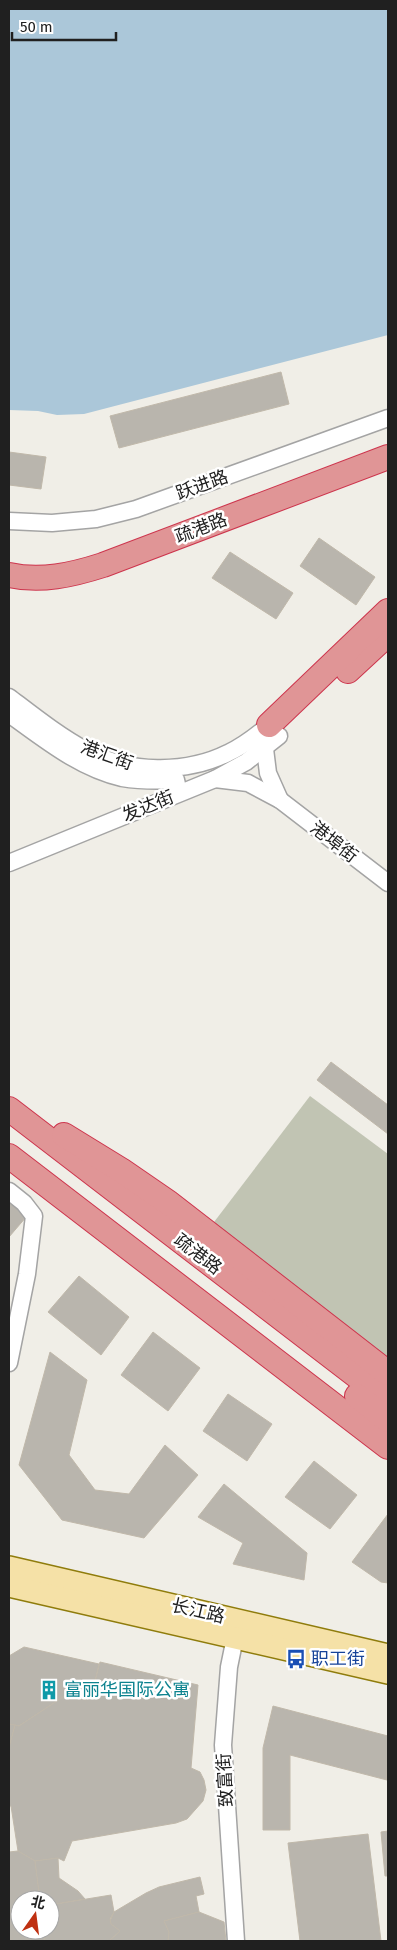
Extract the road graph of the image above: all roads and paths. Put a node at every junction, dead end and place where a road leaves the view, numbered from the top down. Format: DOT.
graph roads {
  1 [pos="388,418"];
  2 [pos="386,466"];
  3 [pos="9,521"];
  4 [pos="9,574"];
  5 [pos="9,591"];
  6 [pos="388,611"];
  7 [pos="388,634"];
  8 [pos="9,697"];
  9 [pos="9,714"];
  10 [pos="271,737"];
  11 [pos="215,778"];
  12 [pos="176,780"];
  13 [pos="280,800"];
  14 [pos="9,863"];
  15 [pos="388,883"];
  16 [pos="9,1103"];
  17 [pos="9,1109"];
  18 [pos="9,1129"];
  19 [pos="9,1156"];
  20 [pos="9,1191"];
  21 [pos="9,1363"];
  22 [pos="388,1374"];
  23 [pos="388,1400"];
  24 [pos="388,1420"];
  25 [pos="388,1447"];
  26 [pos="9,1567"];
  27 [pos="9,1586"];
  28 [pos="237,1629"];
  29 [pos="388,1655"];
  30 [pos="388,1673"];
  31 [pos="236,1941"];
  1 -- 3 [label="street, 跃进路"];
  2 -- 4 [label="highway, 疏港路"];
  2 -- 5 [label="highway"];
  6 -- 10 [label="highway"];
  7 -- 10 [label="highway"];
  8 -- 12 [label="street, 港汇街"];
  9 -- 12 [label="street, 港汇街"];
  10 -- 11 [label="street, 发达街"];
  10 -- 12 [label="street, 港汇街"];
  10 -- 13 [label="street"];
  11 -- 12 [label="street, 发达街"];
  11 -- 13 [label="street, 港埠街"];
  12 -- 14 [label="street, 发达街"];
  13 -- 15 [label="street, 港埠街"];
  16 -- 22 [label="highway"];
  17 -- 23 [label="highway, 疏港路"];
  18 -- 24 [label="highway, 疏港路"];
  19 -- 25 [label="highway"];
  20 -- 21 [label="street"];
  26 -- 28 [label="main road, 长江路"];
  27 -- 28 [label="main road, 长江路"];
  28 -- 29 [label="main road, 长江路"];
  28 -- 30 [label="main road, 长江路"];
  28 -- 31 [label="street, 致富街"];
}
